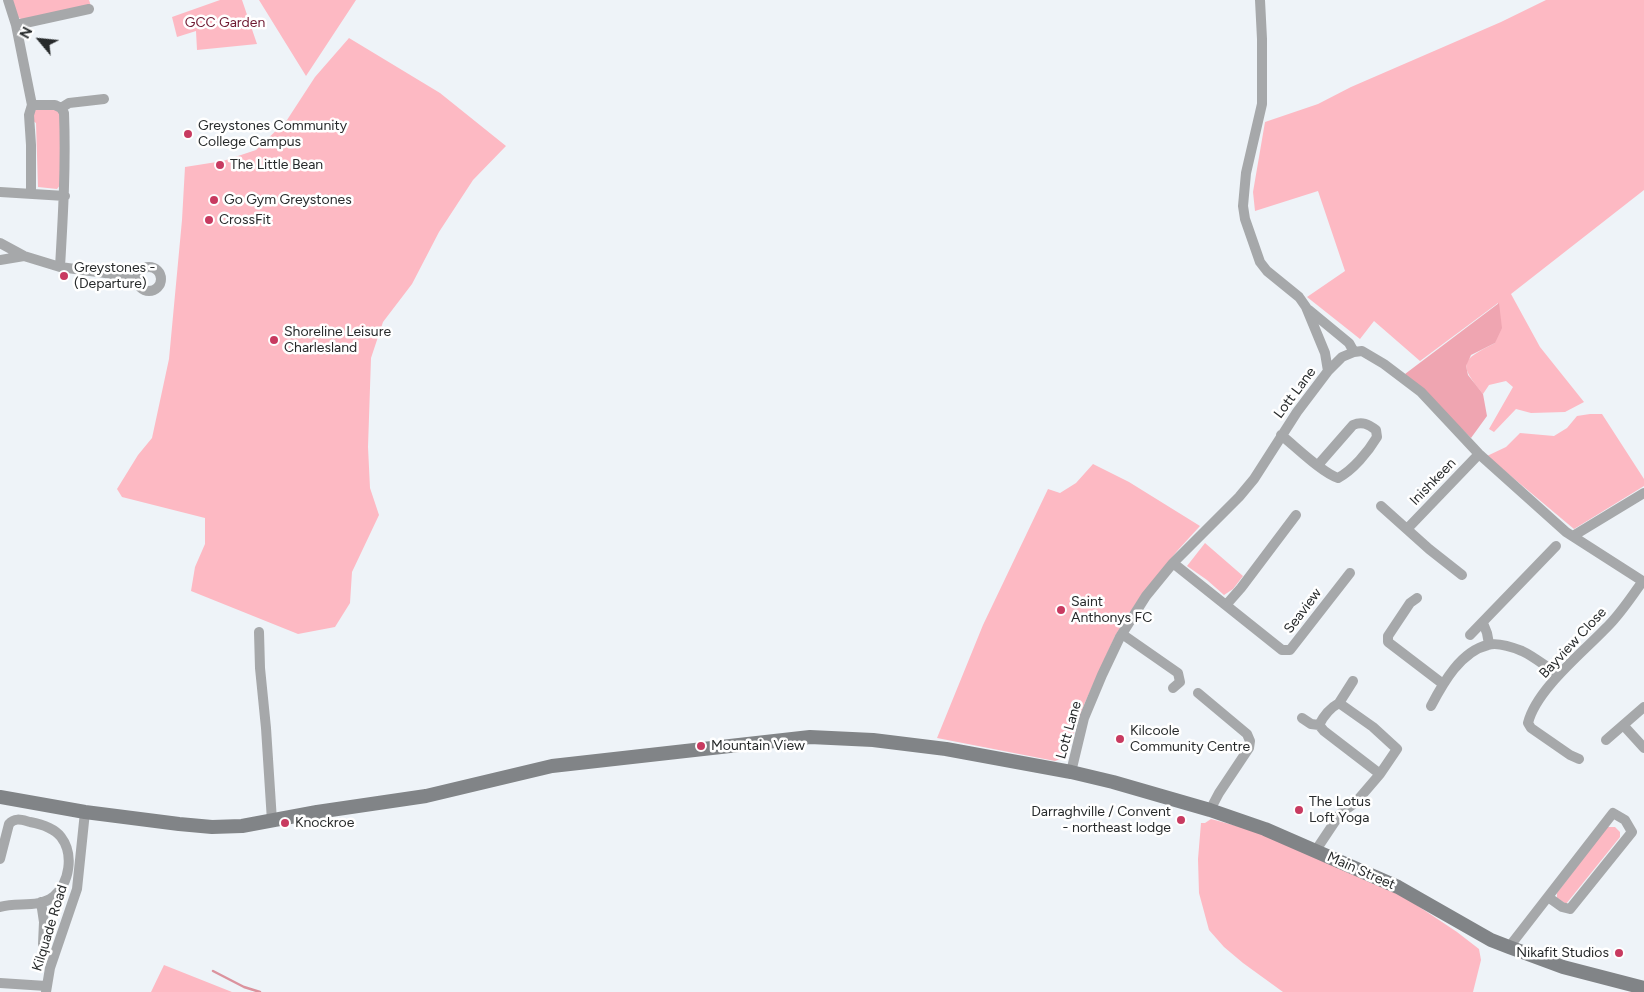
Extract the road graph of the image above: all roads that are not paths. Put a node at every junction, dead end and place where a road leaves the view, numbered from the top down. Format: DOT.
graph roads {
  1 [pos="8,0"];
  2 [pos="1260,0"];
  3 [pos="89,9"];
  4 [pos="16,25"];
  5 [pos="104,99"];
  6 [pos="32,105"];
  7 [pos="61,108"];
  8 [pos="0,192"];
  9 [pos="32,193"];
  10 [pos="65,196"];
  11 [pos="0,243"];
  12 [pos="24,256"];
  13 [pos="0,260"];
  14 [pos="60,267"];
  15 [pos="141,271"];
  16 [pos="120,275"];
  17 [pos="138,283"];
  18 [pos="1306,307"];
  19 [pos="1354,352"];
  20 [pos="1328,371"];
  21 [pos="1281,434"];
  22 [pos="1479,454"];
  23 [pos="1318,465"];
  24 [pos="1644,493"];
  25 [pos="1381,506"];
  26 [pos="1296,515"];
  27 [pos="1407,529"];
  28 [pos="1573,536"];
  29 [pos="1556,546"];
  30 [pos="1173,563"];
  31 [pos="1350,572"];
  32 [pos="1462,575"];
  33 [pos="1643,582"];
  34 [pos="1417,598"];
  35 [pos="1226,605"];
  36 [pos="1483,623"];
  37 [pos="259,632"];
  38 [pos="1122,634"];
  39 [pos="1470,635"];
  40 [pos="1489,644"];
  41 [pos="1558,674"];
  42 [pos="1353,681"];
  43 [pos="1443,684"];
  44 [pos="1173,688"];
  45 [pos="1198,693"];
  46 [pos="1339,703"];
  47 [pos="1430,706"];
  48 [pos="1644,707"];
  49 [pos="1302,718"];
  50 [pos="1319,725"];
  51 [pos="1624,726"];
  52 [pos="1606,740"];
  53 [pos="1644,748"];
  54 [pos="1579,759"];
  55 [pos="1071,772"];
  56 [pos="1380,774"];
  57 [pos="0,797"];
  58 [pos="1210,810"];
  59 [pos="85,812"];
  60 [pos="272,821"];
  61 [pos="1316,850"];
  62 [pos="0,854"];
  63 [pos="1548,896"];
  64 [pos="41,902"];
  65 [pos="0,907"];
  66 [pos="43,944"];
  67 [pos="1508,947"];
  68 [pos="0,982"];
  69 [pos="1644,988"];
  70 [pos="46,989"];
  1 -- 4 [label="street"];
  2 -- 18 [label="street"];
  3 -- 4 [label="street"];
  4 -- 6 [label="street"];
  5 -- 7 [label="street"];
  6 -- 7 [label="street"];
  6 -- 9 [label="street"];
  7 -- 10 [label="street"];
  8 -- 9 [label="street"];
  9 -- 10 [label="street"];
  10 -- 14 [label="street"];
  11 -- 12 [label="street"];
  12 -- 13 [label="street"];
  12 -- 14 [label="street"];
  14 -- 16 [label="street"];
  15 -- 16 [label="street"];
  15 -- 17 [label="street"];
  15 -- 17 [label="street"];
  16 -- 17 [label="street"];
  18 -- 19 [label="street"];
  18 -- 20 [label="street"];
  19 -- 20 [label="street, Lott Lane"];
  19 -- 22 [label="street"];
  20 -- 21 [label="street, Lott Lane"];
  21 -- 23 [label="street"];
  21 -- 30 [label="street, Lott Lane"];
  22 -- 27 [label="street, Inishkeen"];
  22 -- 28 [label="street"];
  23 -- 23 [label="street"];
  24 -- 28 [label="street"];
  25 -- 27 [label="street"];
  26 -- 35 [label="street"];
  27 -- 32 [label="street"];
  28 -- 33 [label="street"];
  29 -- 36 [label="street"];
  30 -- 35 [label="street, Seaview"];
  30 -- 38 [label="street, Lott Lane"];
  31 -- 35 [label="street, Seaview"];
  33 -- 41 [label="street, Bayview Close"];
  34 -- 43 [label="street"];
  36 -- 39 [label="street"];
  36 -- 40 [label="street"];
  37 -- 60 [label="street"];
  38 -- 44 [label="street"];
  38 -- 55 [label="street, Lott Lane"];
  40 -- 41 [label="street"];
  40 -- 43 [label="street"];
  41 -- 54 [label="street, Bayview Close"];
  42 -- 46 [label="street"];
  43 -- 47 [label="street"];
  45 -- 58 [label="street"];
  46 -- 50 [label="street"];
  46 -- 56 [label="street"];
  48 -- 51 [label="street"];
  49 -- 50 [label="street"];
  50 -- 56 [label="street"];
  51 -- 52 [label="street"];
  51 -- 53 [label="street"];
  55 -- 58 [label="main road, Main Street"];
  55 -- 60 [label="main road, Main Street"];
  56 -- 61 [label="street"];
  57 -- 59 [label="main road, Main Street"];
  58 -- 61 [label="main road, Main Street"];
  59 -- 60 [label="main road, Main Street"];
  59 -- 70 [label="street, Kilquade Road"];
  61 -- 67 [label="main road, Main Street"];
  62 -- 64 [label="street"];
  63 -- 63 [label="street"];
  63 -- 67 [label="street"];
  64 -- 65 [label="street"];
  64 -- 66 [label="street"];
  67 -- 69 [label="main road, Main Street"];
  68 -- 70 [label="street"];
}
